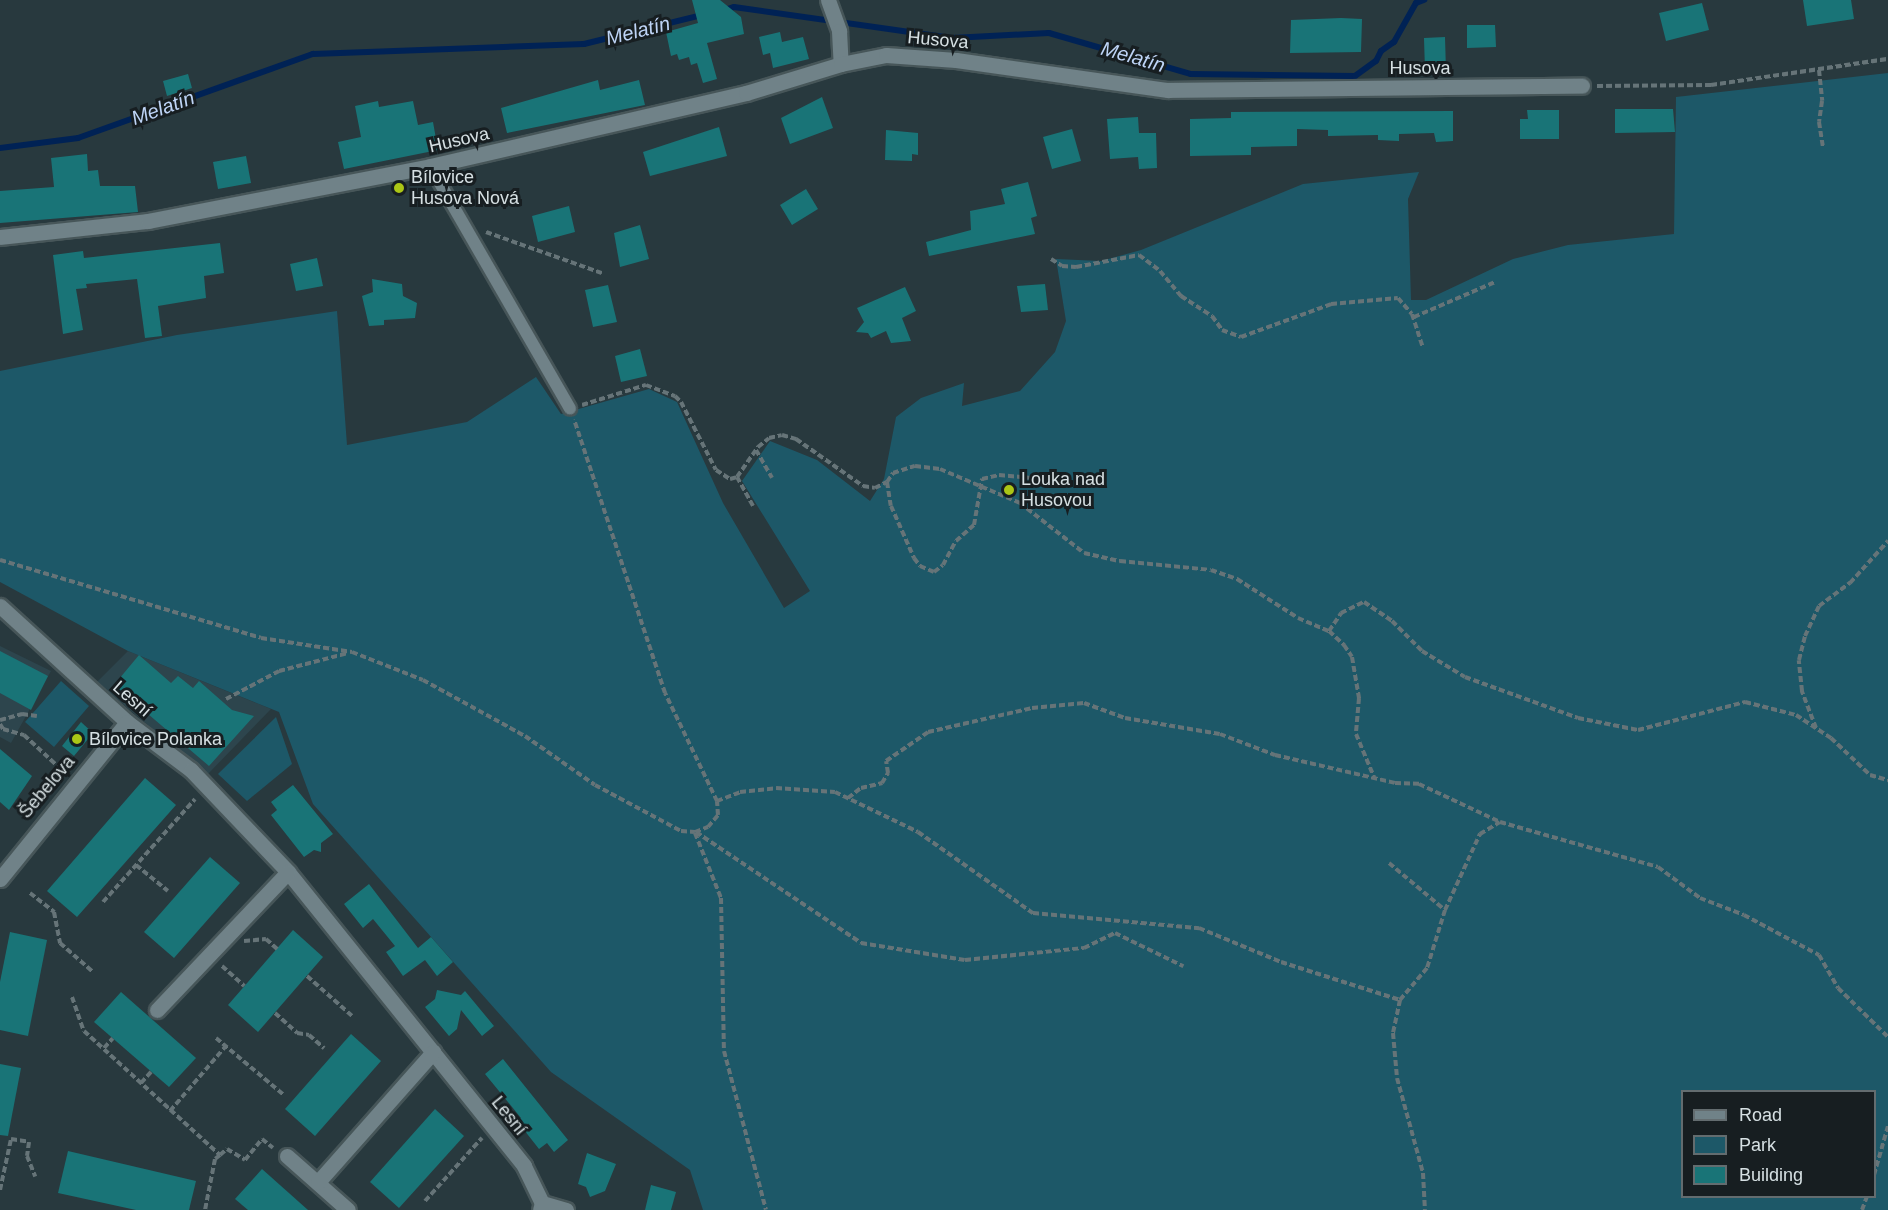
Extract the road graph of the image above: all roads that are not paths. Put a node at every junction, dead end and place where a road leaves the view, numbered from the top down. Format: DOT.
graph roads {
  1 [pos="830,6"];
  2 [pos="841,64"];
  3 [pos="1582,86"];
  4 [pos="430,166"];
  5 [pos="0,237"];
  6 [pos="570,408"];
  7 [pos="0,606"];
  8 [pos="127,722"];
  9 [pos="288,872"];
  10 [pos="0,879"];
  11 [pos="157,1010"];
  12 [pos="433,1052"];
  13 [pos="287,1156"];
  14 [pos="318,1182"];
  15 [pos="541,1207"];
  16 [pos="348,1210"];
  17 [pos="566,1210"];
  1 -- 2 [label="street"];
  2 -- 3 [label="street, Husova"];
  2 -- 4 [label="street, Husova"];
  4 -- 5 [label="street, Husova"];
  4 -- 6 [label="lane"];
  7 -- 8 [label="street, Lesní"];
  8 -- 9 [label="street, Lesní"];
  8 -- 10 [label="street, Šebelova"];
  9 -- 11 [label="street"];
  9 -- 12 [label="street, Lesní"];
  12 -- 14 [label="street"];
  12 -- 15 [label="street, Lesní"];
  13 -- 14 [label="street"];
  14 -- 16 [label="street"];
  15 -- 17 [label="street"];
}
